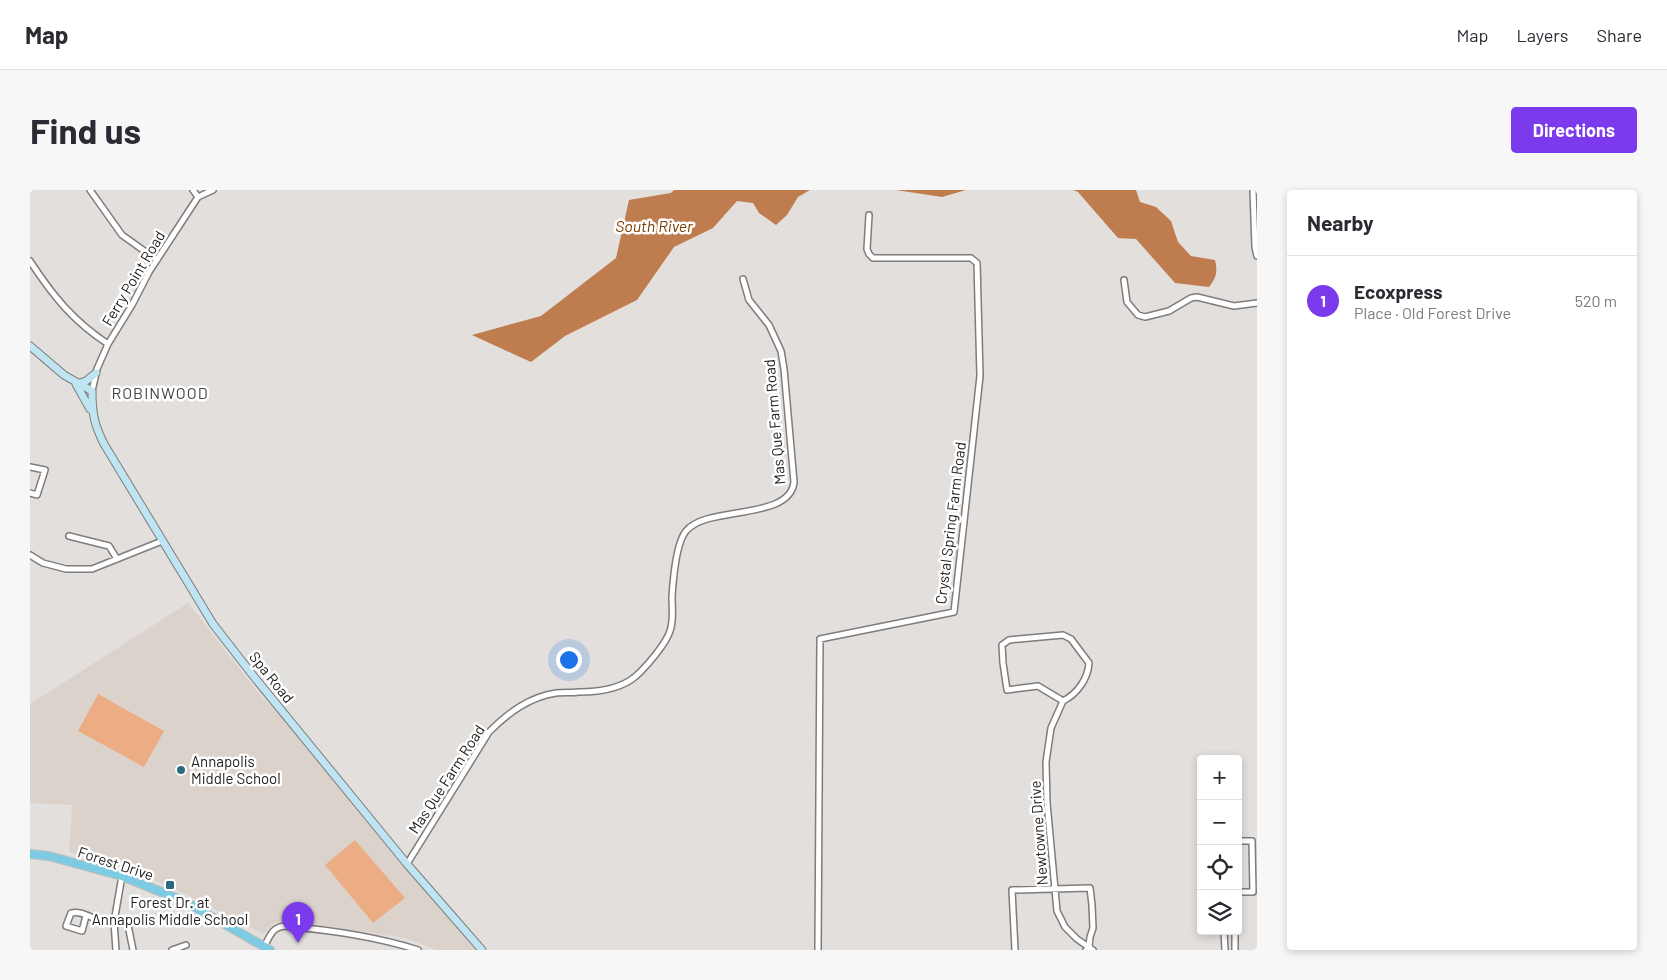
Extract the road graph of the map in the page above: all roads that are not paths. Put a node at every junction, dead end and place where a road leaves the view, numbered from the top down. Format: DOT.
graph roads {
  1 [pos="90,190"];
  2 [pos="193,190"];
  3 [pos="213,190"];
  4 [pos="1253,190"];
  5 [pos="198,197"];
  6 [pos="868,215"];
  7 [pos="1257,256"];
  8 [pos="157,260"];
  9 [pos="30,261"];
  10 [pos="742,279"];
  11 [pos="1124,280"];
  12 [pos="1257,303"];
  13 [pos="108,344"];
  14 [pos="30,346"];
  15 [pos="96,373"];
  16 [pos="76,383"];
  17 [pos="92,391"];
  18 [pos="93,414"];
  19 [pos="30,467"];
  20 [pos="30,493"];
  21 [pos="69,536"];
  22 [pos="162,541"];
  23 [pos="30,556"];
  24 [pos="116,559"];
  25 [pos="1063,701"];
  26 [pos="1242,841"];
  27 [pos="30,854"];
  28 [pos="407,864"];
  29 [pos="1255,865"];
  30 [pos="122,876"];
  31 [pos="1055,890"];
  32 [pos="1242,892"];
  33 [pos="86,916"];
  34 [pos="114,922"];
  35 [pos="1224,935"];
  36 [pos="1235,935"];
  37 [pos="186,945"];
  38 [pos="267,948"];
  39 [pos="1089,949"];
  40 [pos="116,950"];
  41 [pos="133,950"];
  42 [pos="172,950"];
  43 [pos="418,950"];
  44 [pos="482,950"];
  45 [pos="818,950"];
  46 [pos="1015,950"];
  47 [pos="1225,950"];
  48 [pos="1235,950"];
  1 -- 8 [label="street"];
  2 -- 5 [label="street"];
  3 -- 5 [label="street"];
  4 -- 7 [label="street"];
  5 -- 8 [label="street, Ferry Point Road"];
  6 -- 45 [label="street, Crystal Spring Farm Road"];
  8 -- 13 [label="street, Ferry Point Road"];
  9 -- 13 [label="street"];
  10 -- 28 [label="street, Mas Que Farm Road"];
  11 -- 12 [label="street"];
  13 -- 15 [label="street, Ferry Point Road"];
  14 -- 16 [label="street"];
  15 -- 16 [label="street"];
  15 -- 17 [label="street, Ferry Point Road"];
  16 -- 17 [label="street"];
  16 -- 18 [label="street"];
  17 -- 18 [label="street, Spa Road"];
  18 -- 22 [label="street, Spa Road"];
  19 -- 20 [label="street"];
  21 -- 24 [label="street"];
  22 -- 24 [label="street"];
  22 -- 28 [label="street, Spa Road"];
  23 -- 24 [label="street"];
  25 -- 25 [label="street, Newtowne Drive"];
  25 -- 31 [label="street, Newtowne Drive"];
  26 -- 29 [label="street"];
  27 -- 30 [label="main road, Forest Drive"];
  28 -- 44 [label="street, Spa Road"];
  29 -- 32 [label="street"];
  30 -- 34 [label="street"];
  30 -- 38 [label="main road, Forest Drive"];
  31 -- 39 [label="street, Newtowne Drive"];
  31 -- 39 [label="street"];
  31 -- 46 [label="street"];
  33 -- 33 [label="street"];
  33 -- 34 [label="street"];
  34 -- 40 [label="street"];
  34 -- 41 [label="street"];
  35 -- 47 [label="street"];
  36 -- 48 [label="street"];
  37 -- 42 [label="street"];
  38 -- 43 [label="street"];
}
